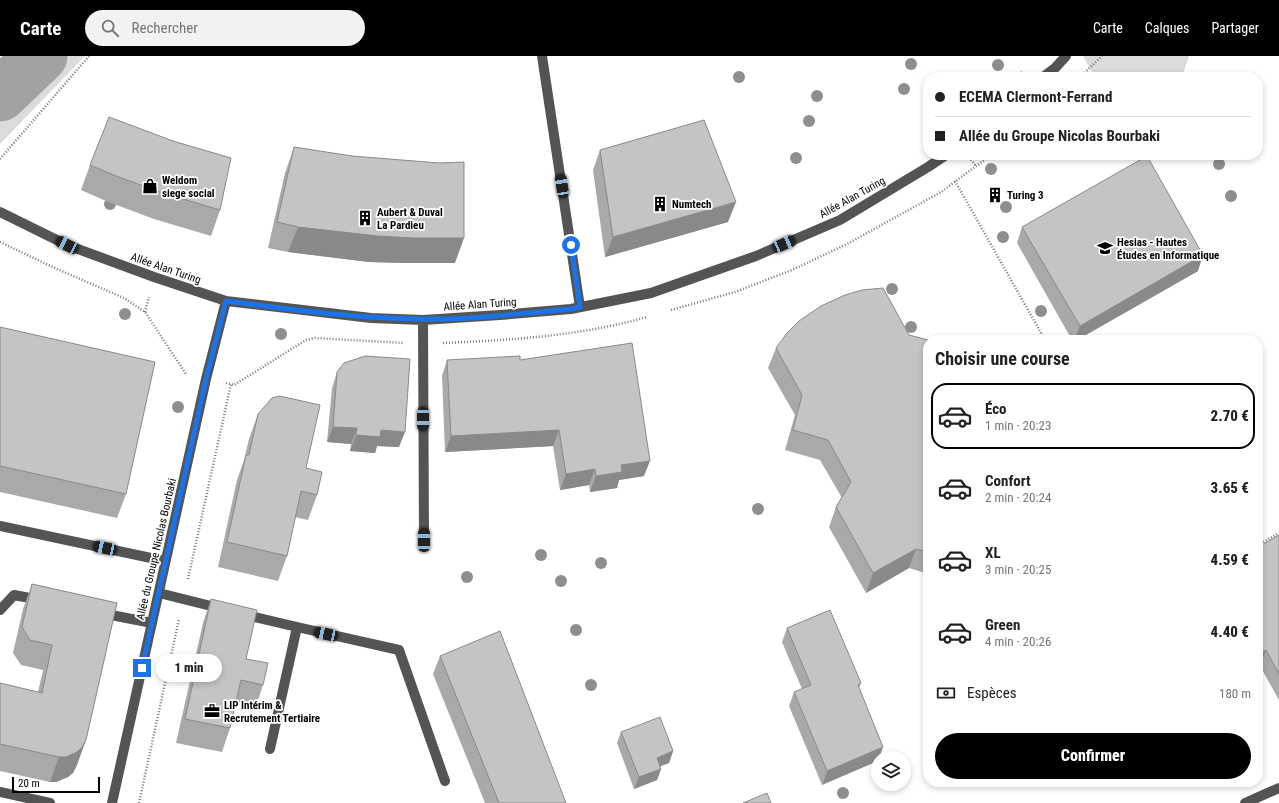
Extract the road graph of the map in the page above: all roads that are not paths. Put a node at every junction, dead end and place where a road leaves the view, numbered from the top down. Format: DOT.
graph roads {
  1 [pos="542,56"];
  2 [pos="1066,56"];
  3 [pos="1050,72"];
  4 [pos="939,160"];
  5 [pos="0,212"];
  6 [pos="226,301"];
  7 [pos="580,307"];
  8 [pos="423,320"];
  9 [pos="0,526"];
  10 [pos="424,540"];
  11 [pos="165,561"];
  12 [pos="159,593"];
  13 [pos="52,603"];
  14 [pos="0,610"];
  15 [pos="90,611"];
  16 [pos="152,623"];
  17 [pos="297,627"];
  18 [pos="270,749"];
  19 [pos="445,781"];
  20 [pos="1279,788"];
  21 [pos="0,792"];
  22 [pos="50,803"];
  23 [pos="112,803"];
  24 [pos="1245,803"];
  1 -- 7 [label="street"];
  2 -- 3 [label="street"];
  4 -- 7 [label="street, Allée Alan Turing"];
  5 -- 6 [label="street, Allée Alan Turing"];
  6 -- 8 [label="street, Allée Alan Turing"];
  6 -- 11 [label="street, Allée du Groupe Nicolas Bourbaki"];
  7 -- 8 [label="street, Allée Alan Turing"];
  8 -- 10 [label="street"];
  9 -- 11 [label="street"];
  11 -- 12 [label="street, Allée du Groupe Nicolas Bourbaki"];
  12 -- 16 [label="street, Allée du Groupe Nicolas Bourbaki"];
  12 -- 17 [label="street"];
  13 -- 14 [label="street"];
  15 -- 16 [label="street"];
  16 -- 23 [label="street, Allée du Groupe Nicolas Bourbaki"];
  17 -- 18 [label="street"];
  17 -- 19 [label="street"];
  20 -- 24 [label="street"];
  21 -- 22 [label="street"];
}
